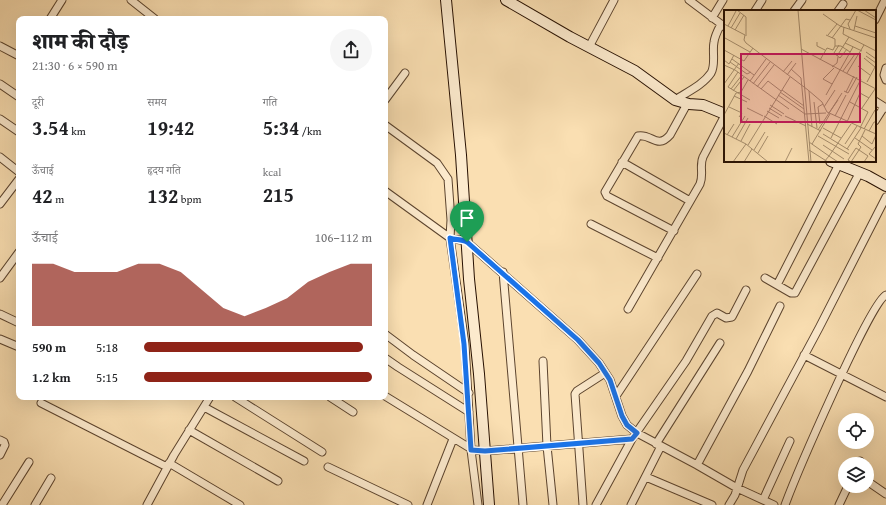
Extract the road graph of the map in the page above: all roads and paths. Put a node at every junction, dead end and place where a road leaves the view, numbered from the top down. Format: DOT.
graph roads {
  1 [pos="62,0"];
  2 [pos="131,0"];
  3 [pos="446,0"];
  4 [pos="506,0"];
  5 [pos="614,0"];
  6 [pos="689,0"];
  7 [pos="723,0"];
  8 [pos="762,0"];
  9 [pos="802,0"];
  10 [pos="886,0"];
  11 [pos="844,4"];
  12 [pos="755,10"];
  13 [pos="795,10"];
  14 [pos="839,10"];
  15 [pos="52,16"];
  16 [pos="151,16"];
  17 [pos="712,18"];
  18 [pos="876,18"];
  19 [pos="723,26"];
  20 [pos="0,46"];
  21 [pos="589,47"];
  22 [pos="16,54"];
  23 [pos="886,68"];
  24 [pos="405,73"];
  25 [pos="886,80"];
  26 [pos="0,84"];
  27 [pos="16,95"];
  28 [pos="388,96"];
  29 [pos="675,100"];
  30 [pos="876,102"];
  31 [pos="687,104"];
  32 [pos="885,107"];
  33 [pos="724,115"];
  34 [pos="724,117"];
  35 [pos="0,118"];
  36 [pos="876,120"];
  37 [pos="388,127"];
  38 [pos="16,130"];
  39 [pos="1,159"];
  40 [pos="622,162"];
  41 [pos="842,163"];
  42 [pos="16,170"];
  43 [pos="860,172"];
  44 [pos="16,183"];
  45 [pos="886,186"];
  46 [pos="388,193"];
  47 [pos="886,197"];
  48 [pos="690,201"];
  49 [pos="0,204"];
  50 [pos="591,224"];
  51 [pos="674,231"];
  52 [pos="459,240"];
  53 [pos="16,256"];
  54 [pos="658,258"];
  55 [pos="502,272"];
  56 [pos="697,274"];
  57 [pos="0,278"];
  58 [pos="765,278"];
  59 [pos="777,285"];
  60 [pos="746,290"];
  61 [pos="886,295"];
  62 [pos="780,306"];
  63 [pos="628,309"];
  64 [pos="0,314"];
  65 [pos="16,322"];
  66 [pos="388,336"];
  67 [pos="0,339"];
  68 [pos="720,342"];
  69 [pos="16,346"];
  70 [pos="804,355"];
  71 [pos="388,360"];
  72 [pos="543,361"];
  73 [pos="605,373"];
  74 [pos="842,374"];
  75 [pos="468,393"];
  76 [pos="616,396"];
  77 [pos="886,397"];
  78 [pos="388,398"];
  79 [pos="208,400"];
  80 [pos="240,400"];
  81 [pos="335,400"];
  82 [pos="41,403"];
  83 [pos="204,407"];
  84 [pos="353,412"];
  85 [pos="469,412"];
  86 [pos="189,430"];
  87 [pos="637,433"];
  88 [pos="454,439"];
  89 [pos="632,439"];
  90 [pos="0,440"];
  91 [pos="790,441"];
  92 [pos="578,444"];
  93 [pos="659,445"];
  94 [pos="547,446"];
  95 [pos="518,449"];
  96 [pos="478,451"];
  97 [pos="322,452"];
  98 [pos="0,455"];
  99 [pos="304,461"];
  100 [pos="29,462"];
  101 [pos="168,465"];
  102 [pos="697,465"];
  103 [pos="328,467"];
  104 [pos="646,477"];
  105 [pos="51,478"];
  106 [pos="278,481"];
  107 [pos="874,486"];
  108 [pos="737,488"];
  109 [pos="845,493"];
  110 [pos="886,494"];
  111 [pos="763,500"];
  112 [pos="2,505"];
  113 [pos="35,505"];
  114 [pos="147,505"];
  115 [pos="240,505"];
  116 [pos="408,505"];
  117 [pos="427,505"];
  118 [pos="478,505"];
  119 [pos="489,505"];
  120 [pos="523,505"];
  121 [pos="553,505"];
  122 [pos="583,505"];
  123 [pos="596,505"];
  124 [pos="632,505"];
  125 [pos="712,505"];
  126 [pos="730,505"];
  127 [pos="774,505"];
  128 [pos="785,505"];
  129 [pos="839,505"];
  1 -- 15 [label="street"];
  2 -- 16 [label="street"];
  3 -- 52 [label="street"];
  4 -- 21 [label="street"];
  5 -- 21 [label="street"];
  6 -- 17 [label="street"];
  7 -- 17 [label="street"];
  8 -- 12 [label="street"];
  9 -- 13 [label="street"];
  10 -- 18 [label="street"];
  11 -- 14 [label="street"];
  17 -- 19 [label="street"];
  19 -- 29 [label="street"];
  20 -- 22 [label="street"];
  21 -- 29 [label="street"];
  23 -- 25 [label="street"];
  24 -- 28 [label="street"];
  26 -- 27 [label="street"];
  29 -- 31 [label="street"];
  30 -- 32 [label="street"];
  31 -- 33 [label="street"];
  31 -- 40 [label="street"];
  32 -- 36 [label="street"];
  34 -- 48 [label="street"];
  35 -- 38 [label="street"];
  37 -- 52 [label="street"];
  39 -- 42 [label="street"];
  40 -- 48 [label="street"];
  40 -- 51 [label="street"];
  41 -- 43 [label="street"];
  41 -- 59 [label="street"];
  43 -- 45 [label="street"];
  43 -- 59 [label="street"];
  44 -- 49 [label="street"];
  46 -- 52 [label="street"];
  47 -- 70 [label="street"];
  48 -- 51 [label="street"];
  50 -- 54 [label="street"];
  51 -- 54 [label="street"];
  52 -- 55 [label="street"];
  52 -- 75 [label="street"];
  52 -- 96 [label="street"];
  53 -- 57 [label="street"];
  54 -- 63 [label="street"];
  55 -- 73 [label="street"];
  55 -- 95 [label="street"];
  56 -- 76 [label="street"];
  58 -- 59 [label="street"];
  60 -- 87 [label="street"];
  61 -- 74 [label="street"];
  62 -- 102 [label="street"];
  64 -- 65 [label="street"];
  66 -- 75 [label="street"];
  67 -- 69 [label="street"];
  68 -- 93 [label="street"];
  70 -- 74 [label="street"];
  70 -- 108 [label="street"];
  71 -- 85 [label="street"];
  72 -- 94 [label="street"];
  73 -- 76 [label="street"];
  73 -- 92 [label="street"];
  74 -- 77 [label="street"];
  74 -- 128 [label="street"];
  75 -- 85 [label="street"];
  76 -- 87 [label="street"];
  78 -- 88 [label="street"];
  79 -- 83 [label="street"];
  80 -- 97 [label="street"];
  81 -- 84 [label="street"];
  82 -- 101 [label="street"];
  83 -- 86 [label="street"];
  83 -- 99 [label="street"];
  85 -- 96 [label="street"];
  86 -- 101 [label="street"];
  86 -- 106 [label="street"];
  87 -- 89 [label="street"];
  87 -- 93 [label="street"];
  88 -- 96 [label="street"];
  88 -- 117 [label="street"];
  89 -- 92 [label="street"];
  89 -- 123 [label="street"];
  90 -- 98 [label="street"];
  91 -- 111 [label="street"];
  92 -- 94 [label="street"];
  92 -- 122 [label="street"];
  93 -- 102 [label="street"];
  93 -- 104 [label="street"];
  94 -- 95 [label="street"];
  94 -- 121 [label="street"];
  95 -- 96 [label="street"];
  95 -- 120 [label="street"];
  96 -- 118 [label="street"];
  96 -- 119 [label="street"];
  100 -- 112 [label="street"];
  101 -- 114 [label="street"];
  101 -- 115 [label="street"];
  102 -- 108 [label="street"];
  103 -- 116 [label="street"];
  104 -- 124 [label="street"];
  104 -- 125 [label="street"];
  105 -- 113 [label="street"];
  107 -- 110 [label="street"];
  108 -- 111 [label="street"];
  108 -- 126 [label="street"];
  109 -- 129 [label="street"];
  111 -- 127 [label="street"];
}
